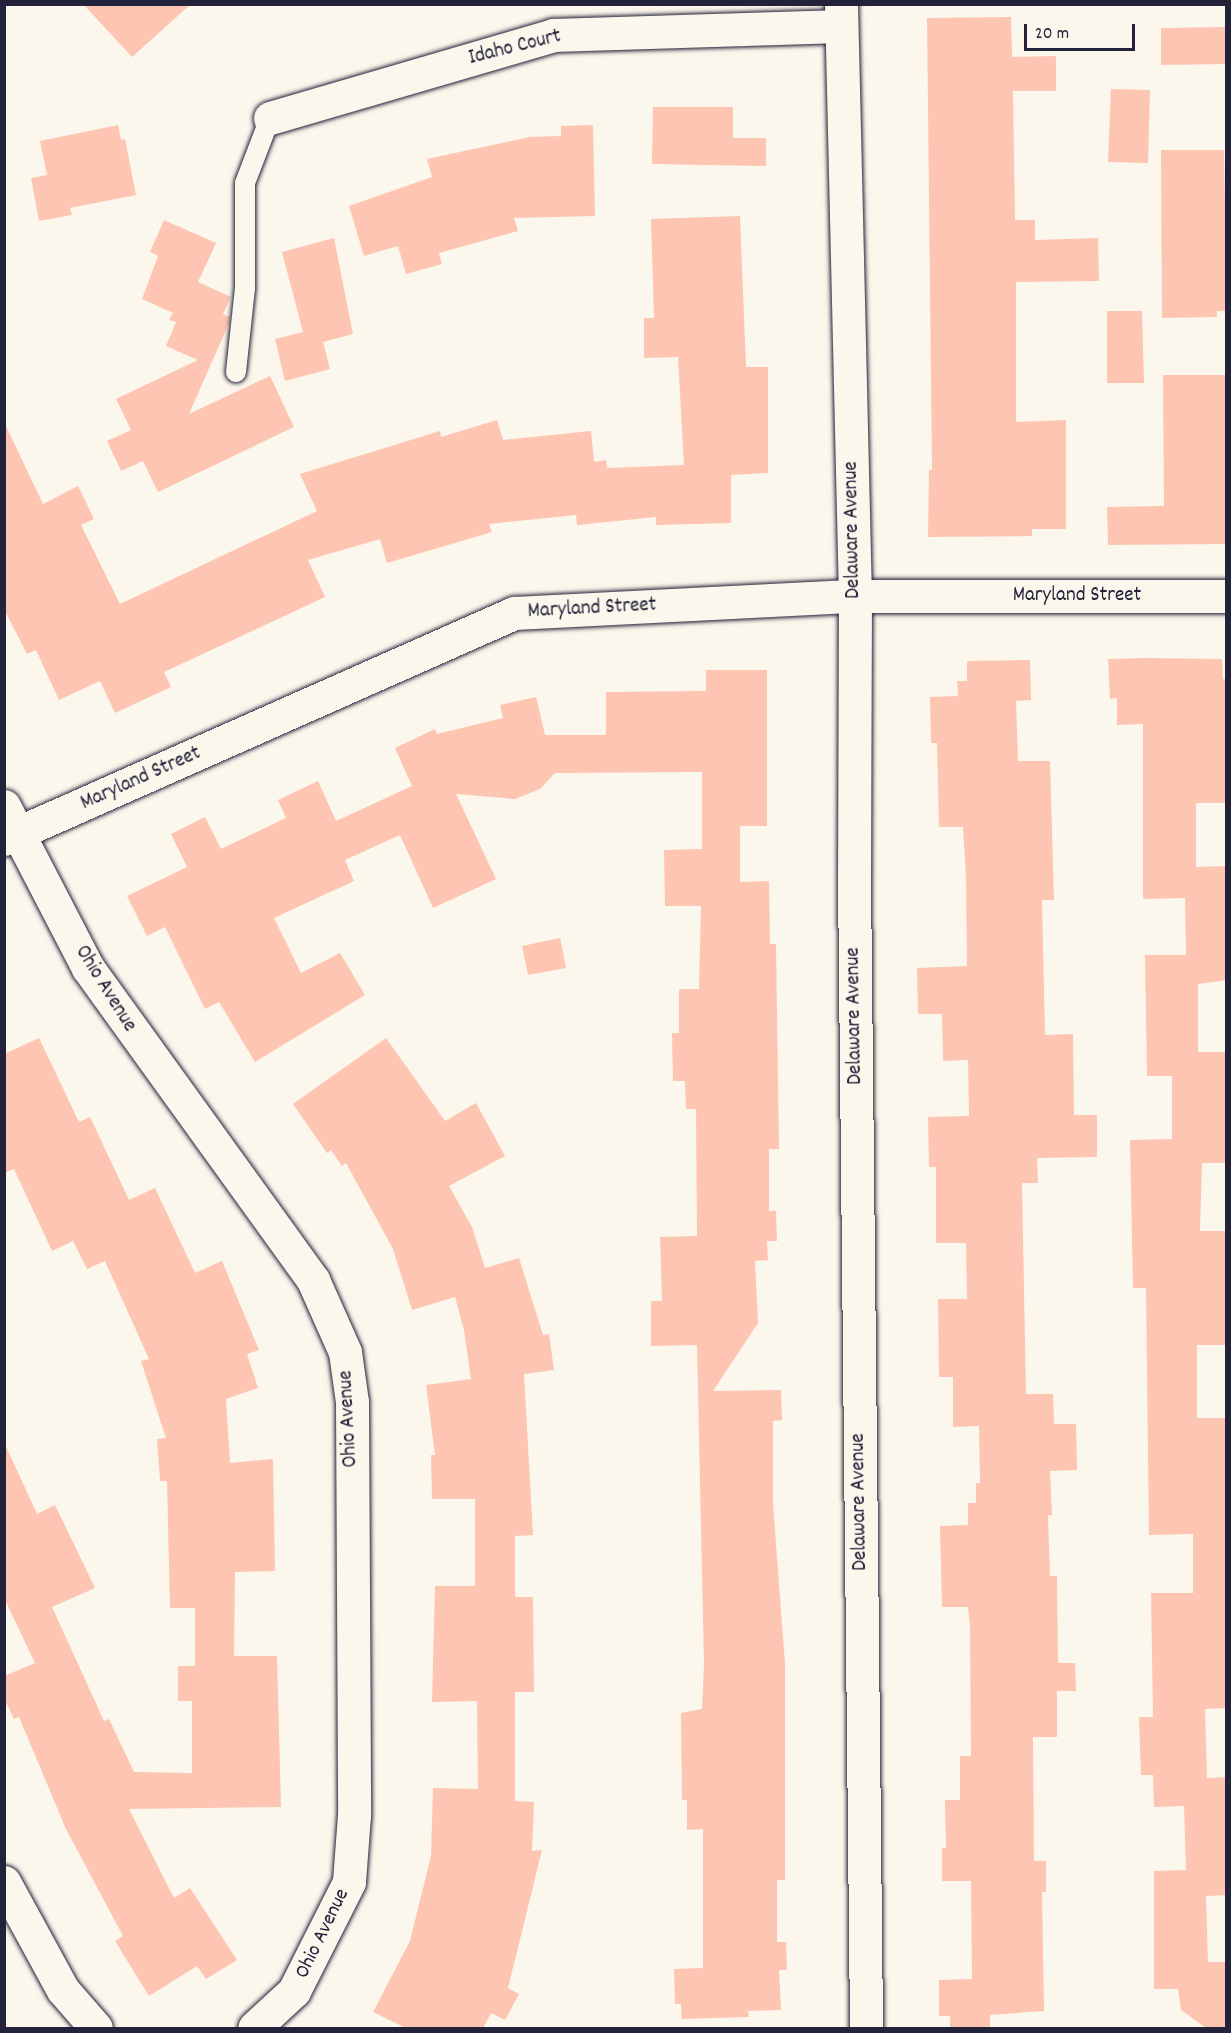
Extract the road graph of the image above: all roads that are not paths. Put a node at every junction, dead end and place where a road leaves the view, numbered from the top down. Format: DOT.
graph roads {
  1 [pos="841,15"];
  2 [pos="270,118"];
  3 [pos="236,372"];
  4 [pos="855,596"];
  5 [pos="1227,596"];
  6 [pos="9,826"];
  7 [pos="4,1882"];
  8 [pos="96,2028"];
  9 [pos="254,2028"];
  10 [pos="866,2028"];
  1 -- 2 [label="street, Idaho Court"];
  1 -- 4 [label="street, Delaware Avenue"];
  2 -- 3 [label="lane"];
  4 -- 5 [label="street, Maryland Street"];
  4 -- 6 [label="street, Maryland Street"];
  4 -- 10 [label="street, Delaware Avenue"];
  6 -- 9 [label="street, Ohio Avenue"];
  7 -- 8 [label="street"];
}
